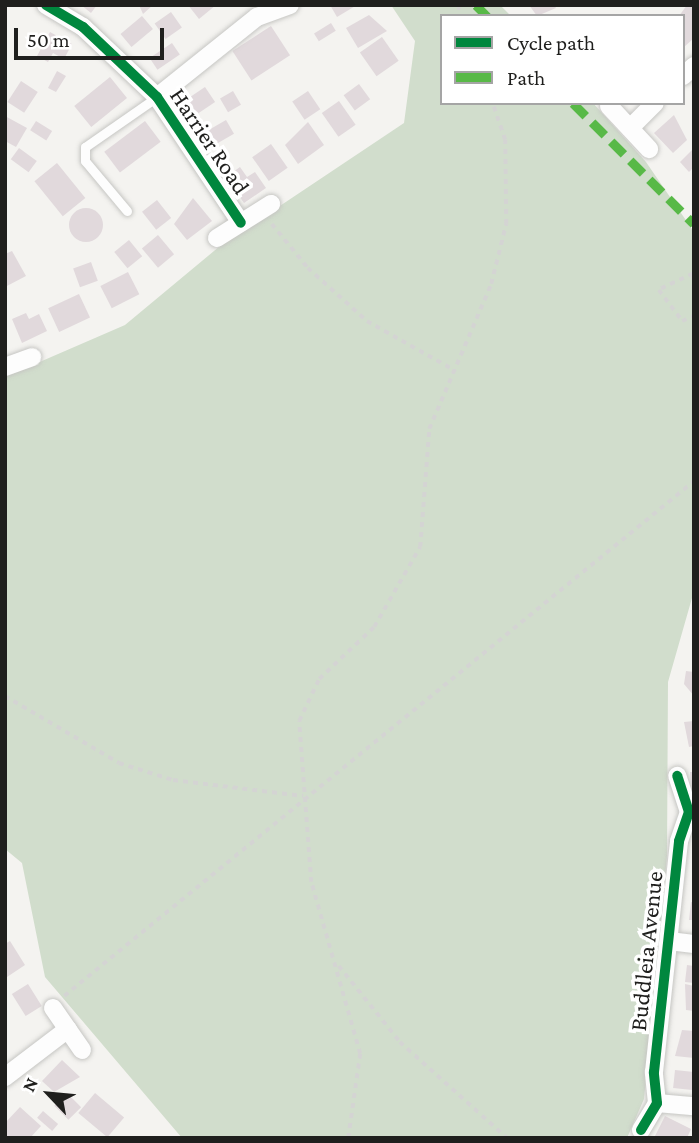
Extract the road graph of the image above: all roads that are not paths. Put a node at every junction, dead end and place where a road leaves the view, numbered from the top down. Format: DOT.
graph roads {
  1 [pos="46,5"];
  2 [pos="290,5"];
  3 [pos="156,97"];
  4 [pos="653,105"];
  5 [pos="609,106"];
  6 [pos="630,128"];
  7 [pos="649,149"];
  8 [pos="266,207"];
  9 [pos="127,211"];
  10 [pos="241,223"];
  11 [pos="217,238"];
  12 [pos="32,357"];
  13 [pos="7,361"];
  14 [pos="677,776"];
  15 [pos="691,811"];
  16 [pos="669,941"];
  17 [pos="694,944"];
  18 [pos="53,1008"];
  19 [pos="68,1029"];
  20 [pos="82,1050"];
  21 [pos="5,1077"];
  22 [pos="657,1103"];
  23 [pos="694,1107"];
  24 [pos="641,1130"];
  1 -- 3 [label="street, Harrier Road"];
  2 -- 3 [label="street"];
  3 -- 9 [label="lane"];
  3 -- 10 [label="street, Harrier Road"];
  4 -- 6 [label="street"];
  5 -- 6 [label="street"];
  6 -- 7 [label="street"];
  8 -- 10 [label="street, Harrier Road"];
  10 -- 11 [label="street, Harrier Road"];
  12 -- 13 [label="street"];
  14 -- 15 [label="street, Buddleia Avenue"];
  15 -- 16 [label="street, Buddleia Avenue"];
  16 -- 17 [label="street"];
  16 -- 22 [label="street, Buddleia Avenue"];
  18 -- 19 [label="street"];
  19 -- 20 [label="street"];
  19 -- 21 [label="street"];
  22 -- 23 [label="street"];
  22 -- 24 [label="street"];
}
